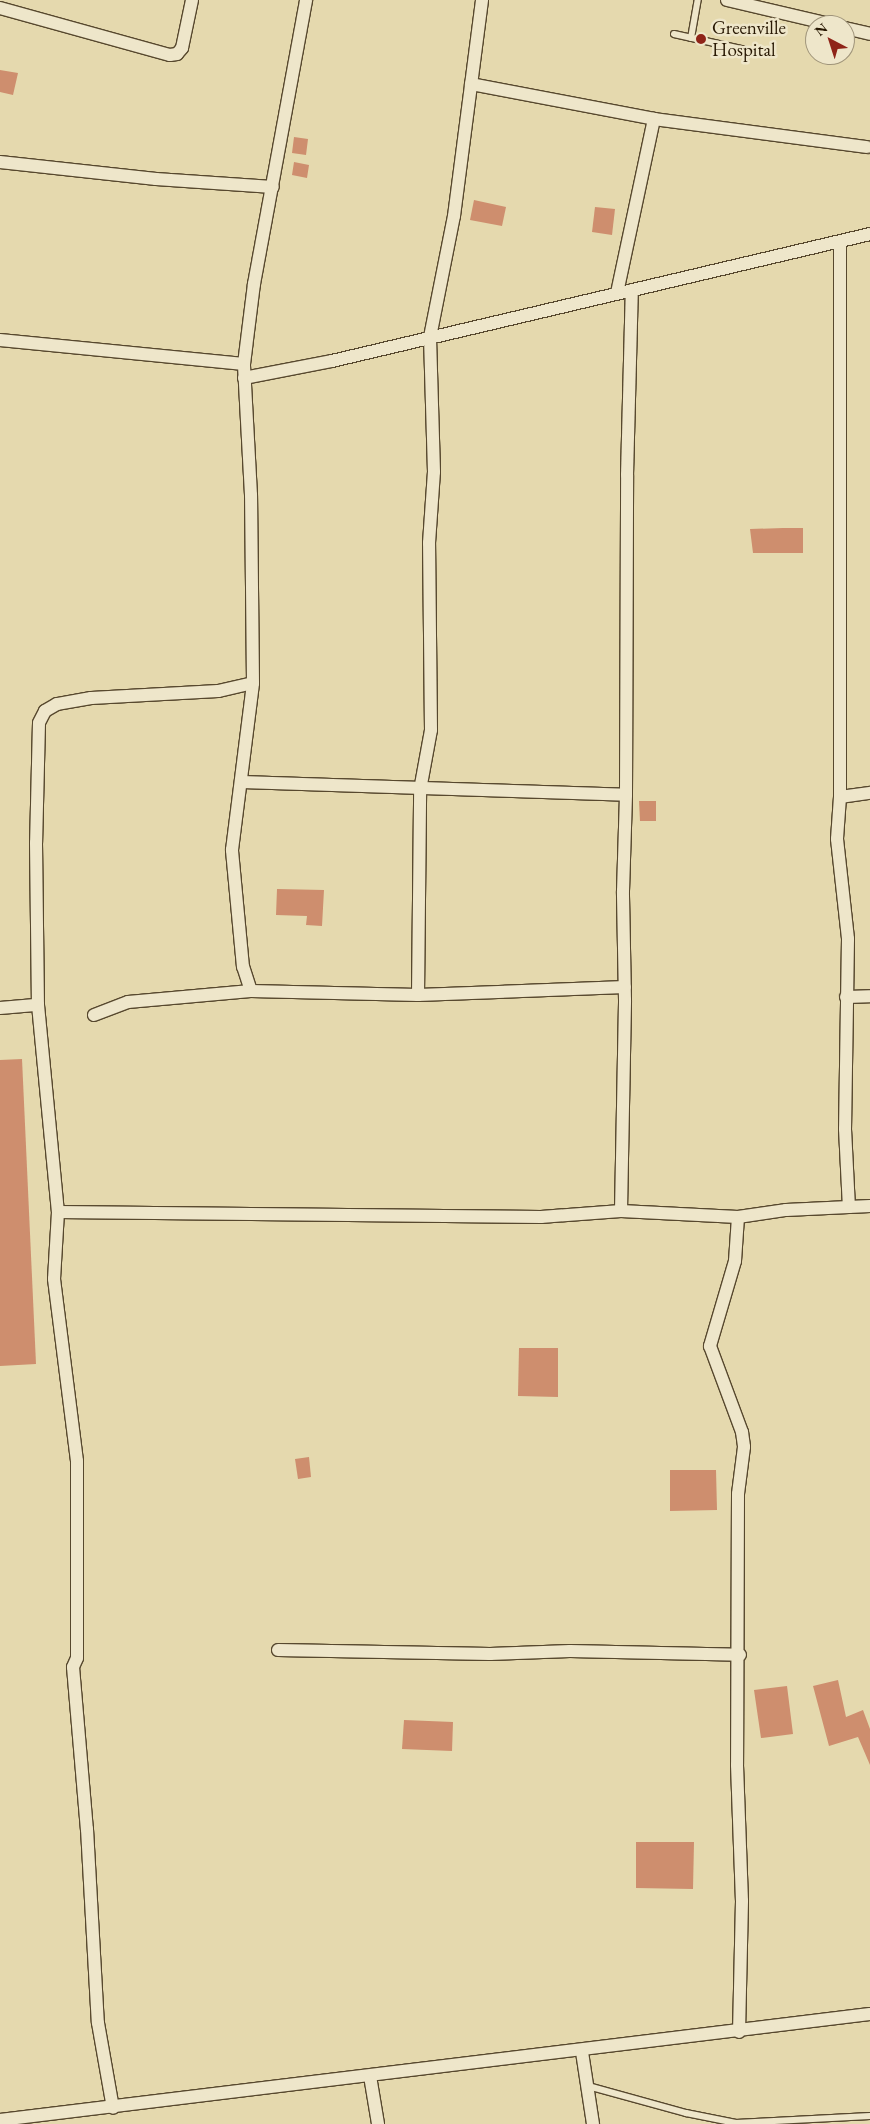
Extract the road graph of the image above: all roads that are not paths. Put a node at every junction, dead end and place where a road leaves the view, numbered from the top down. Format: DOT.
graph roads {
  1 [pos="192,0"];
  2 [pos="306,0"];
  3 [pos="482,0"];
  4 [pos="698,0"];
  5 [pos="727,0"];
  6 [pos="0,8"];
  7 [pos="805,18"];
  8 [pos="855,30"];
  9 [pos="674,34"];
  10 [pos="870,34"];
  11 [pos="691,38"];
  12 [pos="750,51"];
  13 [pos="471,84"];
  14 [pos="654,119"];
  15 [pos="867,147"];
  16 [pos="0,162"];
  17 [pos="273,187"];
  18 [pos="870,234"];
  19 [pos="840,242"];
  20 [pos="632,290"];
  21 [pos="617,293"];
  22 [pos="430,337"];
  23 [pos="0,340"];
  24 [pos="244,364"];
  25 [pos="244,378"];
  26 [pos="253,683"];
  27 [pos="242,782"];
  28 [pos="420,790"];
  29 [pos="870,793"];
  30 [pos="626,795"];
  31 [pos="840,797"];
  32 [pos="625,987"];
  33 [pos="251,991"];
  34 [pos="418,995"];
  35 [pos="870,996"];
  36 [pos="846,997"];
  37 [pos="38,1005"];
  38 [pos="0,1008"];
  39 [pos="94,1015"];
  40 [pos="870,1206"];
  41 [pos="849,1207"];
  42 [pos="621,1211"];
  43 [pos="58,1212"];
  44 [pos="738,1217"];
  45 [pos="278,1650"];
  46 [pos="740,1655"];
  47 [pos="870,2014"];
  48 [pos="739,2032"];
  49 [pos="582,2052"];
  50 [pos="370,2076"];
  51 [pos="588,2086"];
  52 [pos="113,2108"];
  53 [pos="870,2116"];
  54 [pos="0,2120"];
  55 [pos="378,2124"];
  56 [pos="593,2124"];
  1 -- 6 [label="street"];
  2 -- 17 [label="street"];
  3 -- 13 [label="street"];
  4 -- 11 [label="lane"];
  5 -- 7 [label="street"];
  8 -- 10 [label="street"];
  9 -- 11 [label="lane"];
  11 -- 12 [label="lane"];
  13 -- 14 [label="street"];
  13 -- 22 [label="street"];
  14 -- 15 [label="street"];
  14 -- 21 [label="street"];
  16 -- 17 [label="street"];
  17 -- 24 [label="street"];
  18 -- 19 [label="street"];
  19 -- 20 [label="street"];
  19 -- 31 [label="street"];
  20 -- 21 [label="street"];
  20 -- 30 [label="street"];
  21 -- 22 [label="street"];
  22 -- 25 [label="street"];
  22 -- 28 [label="street"];
  23 -- 24 [label="street"];
  24 -- 25 [label="street"];
  25 -- 26 [label="street"];
  26 -- 27 [label="street"];
  26 -- 37 [label="street"];
  27 -- 28 [label="street"];
  27 -- 33 [label="street"];
  28 -- 30 [label="street"];
  28 -- 34 [label="street"];
  29 -- 31 [label="street"];
  30 -- 32 [label="street"];
  31 -- 36 [label="street"];
  32 -- 34 [label="street"];
  32 -- 42 [label="street"];
  33 -- 34 [label="street"];
  33 -- 39 [label="street"];
  35 -- 36 [label="street"];
  36 -- 41 [label="street"];
  37 -- 38 [label="street"];
  37 -- 43 [label="street"];
  40 -- 41 [label="street"];
  41 -- 44 [label="street"];
  42 -- 43 [label="street"];
  42 -- 44 [label="street"];
  43 -- 52 [label="street"];
  44 -- 46 [label="street"];
  45 -- 46 [label="street"];
  46 -- 48 [label="street"];
  47 -- 48 [label="street"];
  48 -- 49 [label="street"];
  49 -- 50 [label="street"];
  49 -- 51 [label="street"];
  50 -- 52 [label="street"];
  50 -- 55 [label="street"];
  51 -- 53 [label="lane"];
  51 -- 56 [label="street"];
  52 -- 54 [label="street"];
}
